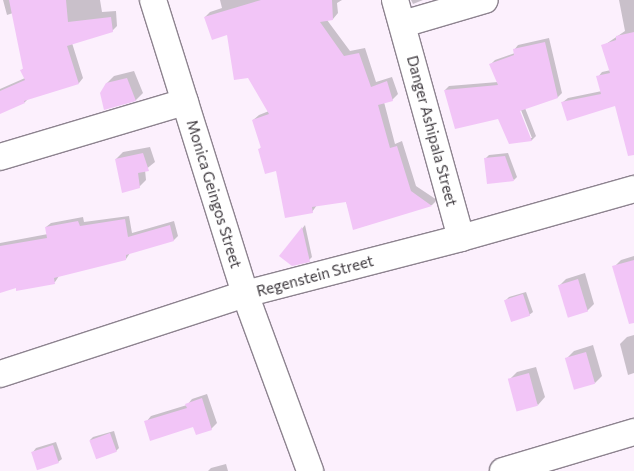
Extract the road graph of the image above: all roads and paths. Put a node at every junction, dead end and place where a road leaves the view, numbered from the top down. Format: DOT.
graph roads {
  1 [pos="153,0"];
  2 [pos="485,0"];
  3 [pos="399,12"];
  4 [pos="185,102"];
  5 [pos="0,157"];
  6 [pos="634,189"];
  7 [pos="462,238"];
  8 [pos="245,294"];
  9 [pos="0,374"];
  10 [pos="634,432"];
  11 [pos="554,464"];
  12 [pos="310,471"];
  13 [pos="503,471"];
  1 -- 4 [label="street, Monica Geingos Street"];
  2 -- 3 [label="street, Danger Ashipala Street"];
  3 -- 7 [label="street, Danger Ashipala Street"];
  4 -- 5 [label="street"];
  4 -- 8 [label="street, Monica Geingos Street"];
  6 -- 7 [label="street, Regenstein Street"];
  7 -- 8 [label="street, Regenstein Street"];
  8 -- 9 [label="street, Regenstein Street"];
  8 -- 12 [label="street, Monica Geingos Street"];
  10 -- 11 [label="street"];
  11 -- 13 [label="street"];
}
